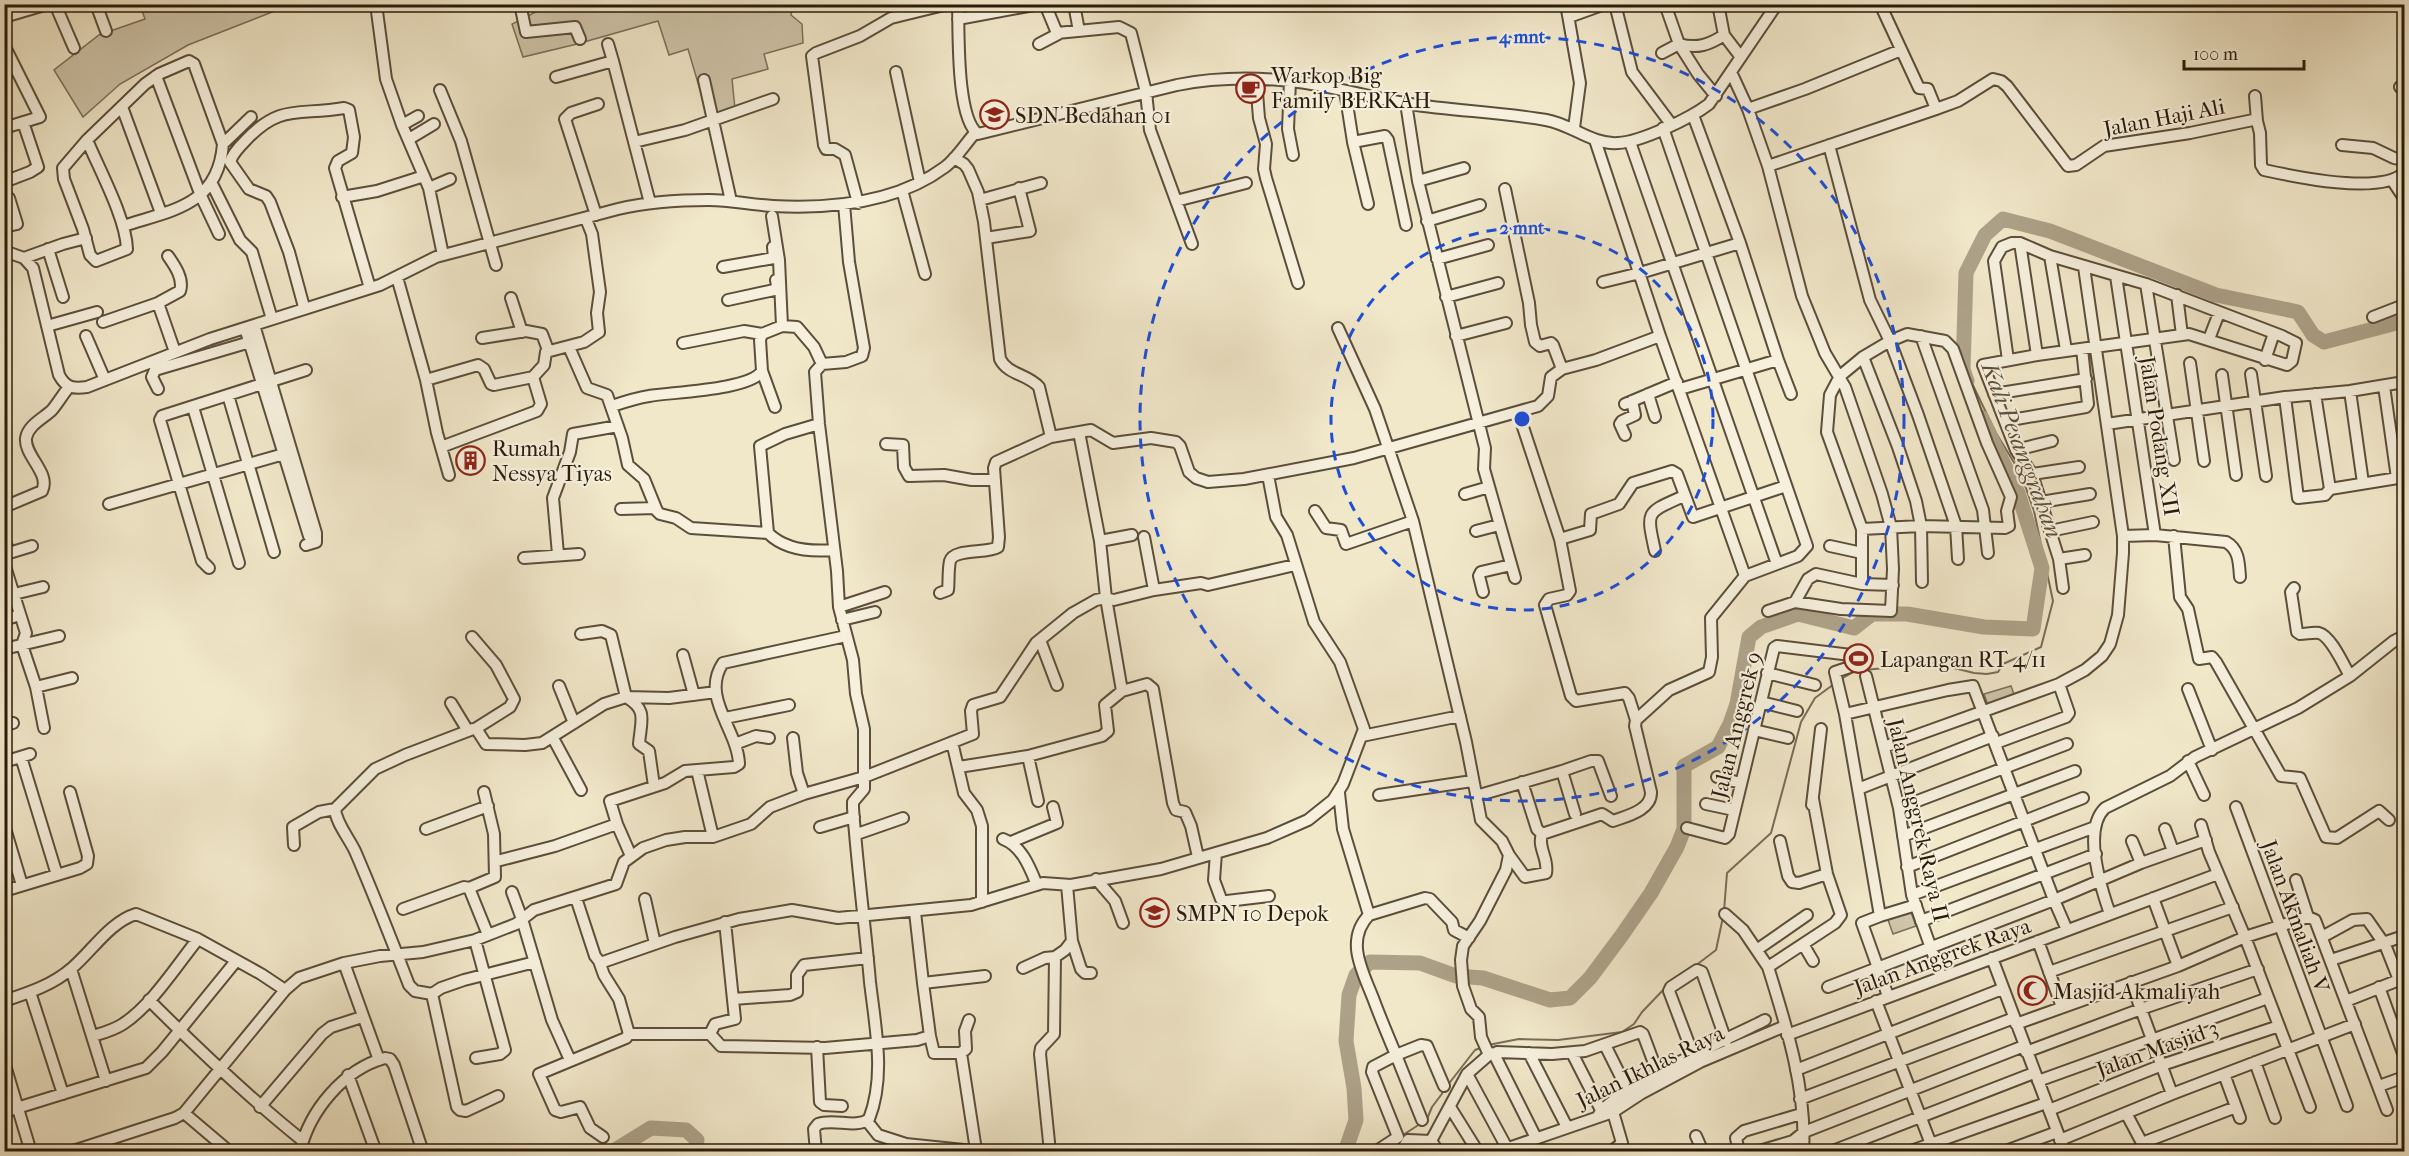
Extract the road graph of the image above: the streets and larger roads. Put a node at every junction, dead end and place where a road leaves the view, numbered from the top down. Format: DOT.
graph roads {
  1 [pos="48,4"];
  2 [pos="55,4"];
  3 [pos="96,4"];
  4 [pos="376,4"];
  5 [pos="520,4"];
  6 [pos="948,4"];
  7 [pos="958,4"];
  8 [pos="1039,4"];
  9 [pos="1045,4"];
  10 [pos="1074,4"];
  11 [pos="1566,4"];
  12 [pos="1605,4"];
  13 [pos="1615,4"];
  14 [pos="1665,4"];
  15 [pos="1718,4"];
  16 [pos="1777,4"];
  17 [pos="1880,4"];
  18 [pos="4,17"];
  19 [pos="1569,17"];
  20 [pos="958,19"];
  21 [pos="106,31"];
  22 [pos="1079,31"];
  23 [pos="1060,33"];
  24 [pos="1724,35"];
  25 [pos="580,39"];
  26 [pos="608,44"];
  27 [pos="1039,44"];
  28 [pos="1679,44"];
  29 [pos="74,48"];
  30 [pos="6,49"];
  31 [pos="1901,50"];
  32 [pos="1662,53"];
  33 [pos="1740,56"];
  34 [pos="613,61"];
  35 [pos="896,72"];
  36 [pos="1731,72"];
  37 [pos="156,76"];
  38 [pos="556,77"];
  39 [pos="704,80"];
  40 [pos="1256,80"];
  41 [pos="1290,81"];
  42 [pos="440,90"];
  43 [pos="1345,91"];
  44 [pos="1146,92"];
  45 [pos="1716,96"];
  46 [pos="2255,96"];
  47 [pos="773,99"];
  48 [pos="1407,103"];
  49 [pos="598,104"];
  50 [pos="122,107"];
  51 [pos="1748,109"];
  52 [pos="1936,109"];
  53 [pos="1693,115"];
  54 [pos="418,116"];
  55 [pos="252,117"];
  56 [pos="714,120"];
  57 [pos="2256,121"];
  58 [pos="23,122"];
  59 [pos="434,124"];
  60 [pos="402,125"];
  61 [pos="1667,126"];
  62 [pos="4,128"];
  63 [pos="1574,128"];
  64 [pos="975,133"];
  65 [pos="409,139"];
  66 [pos="87,140"];
  67 [pos="1595,140"];
  68 [pos="634,142"];
  69 [pos="1353,142"];
  70 [pos="1630,142"];
  71 [pos="223,144"];
  72 [pos="1829,145"];
  73 [pos="2342,145"];
  74 [pos="1293,155"];
  75 [pos="954,159"];
  76 [pos="2404,160"];
  77 [pos="1768,166"];
  78 [pos="1464,168"];
  79 [pos="2404,173"];
  80 [pos="424,176"];
  81 [pos="450,179"];
  82 [pos="2392,180"];
  83 [pos="1418,181"];
  84 [pos="4,182"];
  85 [pos="211,182"];
  86 [pos="920,182"];
  87 [pos="1041,183"];
  88 [pos="1246,183"];
  89 [pos="429,188"];
  90 [pos="1019,188"];
  91 [pos="1505,189"];
  92 [pos="902,190"];
  93 [pos="4,196"];
  94 [pos="201,196"];
  95 [pos="342,197"];
  96 [pos="2404,198"];
  97 [pos="980,200"];
  98 [pos="731,201"];
  99 [pos="1176,201"];
  100 [pos="650,203"];
  101 [pos="858,203"];
  102 [pos="844,204"];
  103 [pos="1368,204"];
  104 [pos="1480,206"];
  105 [pos="771,211"];
  106 [pos="161,213"];
  107 [pos="591,217"];
  108 [pos="1427,221"];
  109 [pos="1406,225"];
  110 [pos="123,226"];
  111 [pos="4,227"];
  112 [pos="219,234"];
  113 [pos="86,238"];
  114 [pos="986,238"];
  115 [pos="489,242"];
  116 [pos="1740,243"];
  117 [pos="2020,243"];
  118 [pos="1192,244"];
  119 [pos="1488,245"];
  120 [pos="48,249"];
  121 [pos="4,251"];
  122 [pos="1706,253"];
  123 [pos="443,255"];
  124 [pos="168,256"];
  125 [pos="2050,256"];
  126 [pos="24,258"];
  127 [pos="774,258"];
  128 [pos="1437,258"];
  129 [pos="1674,263"];
  130 [pos="496,265"];
  131 [pos="723,267"];
  132 [pos="2084,267"];
  133 [pos="1640,273"];
  134 [pos="926,274"];
  135 [pos="2116,276"];
  136 [pos="397,277"];
  137 [pos="1603,282"];
  138 [pos="1298,283"];
  139 [pos="1498,283"];
  140 [pos="2146,284"];
  141 [pos="370,288"];
  142 [pos="2177,295"];
  143 [pos="63,297"];
  144 [pos="1446,297"];
  145 [pos="511,298"];
  146 [pos="728,300"];
  147 [pos="158,303"];
  148 [pos="2404,305"];
  149 [pos="304,307"];
  150 [pos="97,312"];
  151 [pos="2219,313"];
  152 [pos="2373,317"];
  153 [pos="272,319"];
  154 [pos="103,322"];
  155 [pos="1506,323"];
  156 [pos="47,326"];
  157 [pos="249,326"];
  158 [pos="782,326"];
  159 [pos="1338,328"];
  160 [pos="522,332"];
  161 [pos="2274,333"];
  162 [pos="762,334"];
  163 [pos="2182,335"];
  164 [pos="86,336"];
  165 [pos="1456,336"];
  166 [pos="1659,336"];
  167 [pos="1921,336"];
  168 [pos="482,338"];
  169 [pos="2155,339"];
  170 [pos="2209,339"];
  171 [pos="1890,341"];
  172 [pos="250,342"];
  173 [pos="683,343"];
  174 [pos="2126,343"];
  175 [pos="2096,346"];
  176 [pos="569,347"];
  177 [pos="2082,349"];
  178 [pos="548,350"];
  179 [pos="2066,350"];
  180 [pos="176,352"];
  181 [pos="2037,355"];
  182 [pos="1863,357"];
  183 [pos="1778,360"];
  184 [pos="2008,360"];
  185 [pos="2265,360"];
  186 [pos="2190,363"];
  187 [pos="822,364"];
  188 [pos="153,366"];
  189 [pos="1562,369"];
  190 [pos="306,370"];
  191 [pos="762,371"];
  192 [pos="1746,371"];
  193 [pos="2251,374"];
  194 [pos="2222,375"];
  195 [pos="533,376"];
  196 [pos="1840,376"];
  197 [pos="1712,379"];
  198 [pos="2086,379"];
  199 [pos="105,380"];
  200 [pos="426,380"];
  201 [pos="266,382"];
  202 [pos="2404,382"];
  203 [pos="1678,386"];
  204 [pos="2384,386"];
  205 [pos="69,387"];
  206 [pos="158,389"];
  207 [pos="2350,391"];
  208 [pos="1994,393"];
  209 [pos="1648,394"];
  210 [pos="1791,394"];
  211 [pos="2315,394"];
  212 [pos="228,395"];
  213 [pos="2285,397"];
  214 [pos="2256,401"];
  215 [pos="612,406"];
  216 [pos="193,407"];
  217 [pos="775,407"];
  218 [pos="2227,407"];
  219 [pos="2196,410"];
  220 [pos="1518,412"];
  221 [pos="2167,414"];
  222 [pos="1655,417"];
  223 [pos="2137,418"];
  224 [pos="2005,421"];
  225 [pos="1479,423"];
  226 [pos="819,424"];
  227 [pos="2107,424"];
  228 [pos="618,426"];
  229 [pos="1079,432"];
  230 [pos="1625,435"];
  231 [pos="1051,437"];
  232 [pos="2052,441"];
  233 [pos="886,444"];
  234 [pos="441,447"];
  235 [pos="1389,449"];
  236 [pos="2016,450"];
  237 [pos="288,453"];
  238 [pos="2174,460"];
  239 [pos="2204,461"];
  240 [pos="247,465"];
  241 [pos="2079,467"];
  242 [pos="448,472"];
  243 [pos="215,474"];
  244 [pos="2032,474"];
  245 [pos="1268,475"];
  246 [pos="2236,475"];
  247 [pos="2266,476"];
  248 [pos="2401,478"];
  249 [pos="994,480"];
  250 [pos="2363,483"];
  251 [pos="179,485"];
  252 [pos="1786,486"];
  253 [pos="1489,487"];
  254 [pos="2330,489"];
  255 [pos="1465,494"];
  256 [pos="2090,494"];
  257 [pos="1684,496"];
  258 [pos="1753,498"];
  259 [pos="2041,502"];
  260 [pos="110,504"];
  261 [pos="4,507"];
  262 [pos="655,508"];
  263 [pos="621,509"];
  264 [pos="1721,509"];
  265 [pos="1315,511"];
  266 [pos="1413,521"];
  267 [pos="2093,522"];
  268 [pos="1499,525"];
  269 [pos="1921,526"];
  270 [pos="1956,526"];
  271 [pos="1891,527"];
  272 [pos="1986,527"];
  273 [pos="1862,529"];
  274 [pos="1476,531"];
  275 [pos="2050,531"];
  276 [pos="768,533"];
  277 [pos="1132,535"];
  278 [pos="2155,535"];
  279 [pos="2123,536"];
  280 [pos="2174,536"];
  281 [pos="1144,537"];
  282 [pos="4,538"];
  283 [pos="1560,539"];
  284 [pos="1100,541"];
  285 [pos="32,546"];
  286 [pos="1830,546"];
  287 [pos="834,550"];
  288 [pos="1655,551"];
  289 [pos="274,552"];
  290 [pos="1988,553"];
  291 [pos="558,554"];
  292 [pos="579,554"];
  293 [pos="1862,554"];
  294 [pos="2085,555"];
  295 [pos="6,557"];
  296 [pos="524,558"];
  297 [pos="1958,559"];
  298 [pos="2059,559"];
  299 [pos="239,563"];
  300 [pos="1777,564"];
  301 [pos="1295,565"];
  302 [pos="1511,565"];
  303 [pos="209,568"];
  304 [pos="1745,576"];
  305 [pos="2240,577"];
  306 [pos="1515,578"];
  307 [pos="1922,582"];
  308 [pos="1862,584"];
  309 [pos="1893,585"];
  310 [pos="43,587"];
  311 [pos="2063,588"];
  312 [pos="2294,588"];
  313 [pos="1154,590"];
  314 [pos="885,592"];
  315 [pos="1483,592"];
  316 [pos="940,593"];
  317 [pos="14,594"];
  318 [pos="1106,598"];
  319 [pos="1795,602"];
  320 [pos="839,607"];
  321 [pos="1768,611"];
  322 [pos="875,612"];
  323 [pos="19,615"];
  324 [pos="4,620"];
  325 [pos="842,620"];
  326 [pos="581,634"];
  327 [pos="59,636"];
  328 [pos="846,636"];
  329 [pos="2404,636"];
  330 [pos="472,637"];
  331 [pos="1040,640"];
  332 [pos="22,645"];
  333 [pos="4,649"];
  334 [pos="684,654"];
  335 [pos="1767,673"];
  336 [pos="1866,676"];
  337 [pos="2350,676"];
  338 [pos="72,678"];
  339 [pos="2059,684"];
  340 [pos="1057,685"];
  341 [pos="559,686"];
  342 [pos="1815,686"];
  343 [pos="36,687"];
  344 [pos="2188,689"];
  345 [pos="1122,691"];
  346 [pos="716,692"];
  347 [pos="694,695"];
  348 [pos="626,697"];
  349 [pos="1761,702"];
  350 [pos="452,703"];
  351 [pos="789,705"];
  352 [pos="1873,707"];
  353 [pos="1797,711"];
  354 [pos="1984,711"];
  355 [pos="1845,714"];
  356 [pos="1460,716"];
  357 [pos="724,718"];
  358 [pos="1636,720"];
  359 [pos="574,723"];
  360 [pos="44,728"];
  361 [pos="1821,729"];
  362 [pos="472,730"];
  363 [pos="1754,730"];
  364 [pos="2253,730"];
  365 [pos="1362,736"];
  366 [pos="553,738"];
  367 [pos="769,738"];
  368 [pos="793,738"];
  369 [pos="1788,738"];
  370 [pos="1995,739"];
  371 [pos="952,742"];
  372 [pos="735,744"];
  373 [pos="2067,744"];
  374 [pos="1884,747"];
  375 [pos="2212,750"];
  376 [pos="1028,756"];
  377 [pos="2188,761"];
  378 [pos="4,762"];
  379 [pos="959,767"];
  380 [pos="2004,768"];
  381 [pos="697,770"];
  382 [pos="1562,771"];
  383 [pos="2075,771"];
  384 [pos="864,777"];
  385 [pos="1717,777"];
  386 [pos="1891,777"];
  387 [pos="1472,781"];
  388 [pos="1522,782"];
  389 [pos="1741,783"];
  390 [pos="654,786"];
  391 [pos="1858,789"];
  392 [pos="580,790"];
  393 [pos="70,792"];
  394 [pos="484,792"];
  395 [pos="1339,793"];
  396 [pos="804,794"];
  397 [pos="1379,795"];
  398 [pos="2014,795"];
  399 [pos="2204,795"];
  400 [pos="1476,796"];
  401 [pos="1611,796"];
  402 [pos="2083,798"];
  403 [pos="1038,801"];
  404 [pos="1706,804"];
  405 [pos="488,806"];
  406 [pos="1053,807"];
  407 [pos="2236,807"];
  408 [pos="1899,808"];
  409 [pos="335,809"];
  410 [pos="1734,810"];
  411 [pos="1575,814"];
  412 [pos="854,818"];
  413 [pos="903,818"];
  414 [pos="2390,820"];
  415 [pos="2025,822"];
  416 [pos="617,824"];
  417 [pos="4,825"];
  418 [pos="2201,825"];
  419 [pos="820,827"];
  420 [pos="2095,827"];
  421 [pos="1687,828"];
  422 [pos="426,829"];
  423 [pos="2165,829"];
  424 [pos="857,834"];
  425 [pos="1542,834"];
  426 [pos="1903,836"];
  427 [pos="713,837"];
  428 [pos="2206,840"];
  429 [pos="1780,841"];
  430 [pos="2132,841"];
  431 [pos="294,844"];
  432 [pos="2035,848"];
  433 [pos="2173,851"];
  434 [pos="1216,853"];
  435 [pos="2096,854"];
  436 [pos="1509,855"];
  437 [pos="631,856"];
  438 [pos="1198,857"];
  439 [pos="496,861"];
  440 [pos="2141,863"];
  441 [pos="1907,867"];
  442 [pos="1827,874"];
  443 [pos="2044,874"];
  444 [pos="2218,874"];
  445 [pos="57,875"];
  446 [pos="1096,879"];
  447 [pos="2296,880"];
  448 [pos="2099,882"];
  449 [pos="22,885"];
  450 [pos="1036,885"];
  451 [pos="1067,885"];
  452 [pos="470,888"];
  453 [pos="4,891"];
  454 [pos="512,892"];
  455 [pos="1269,896"];
  456 [pos="576,898"];
  457 [pos="2153,898"];
  458 [pos="645,899"];
  459 [pos="1914,900"];
  460 [pos="2054,900"];
  461 [pos="982,902"];
  462 [pos="2233,907"];
  463 [pos="403,909"];
  464 [pos="915,912"];
  465 [pos="2110,914"];
  466 [pos="1369,915"];
  467 [pos="1725,915"];
  468 [pos="1807,915"];
  469 [pos="864,916"];
  470 [pos="1880,916"];
  471 [pos="2308,917"];
  472 [pos="522,919"];
  473 [pos="1921,921"];
  474 [pos="725,922"];
  475 [pos="1123,923"];
  476 [pos="2278,926"];
  477 [pos="2067,930"];
  478 [pos="2165,931"];
  479 [pos="488,935"];
  480 [pos="2404,936"];
  481 [pos="2245,937"];
  482 [pos="2322,937"];
  483 [pos="1469,938"];
  484 [pos="198,939"];
  485 [pos="475,940"];
  486 [pos="1072,941"];
  487 [pos="2038,941"];
  488 [pos="2384,942"];
  489 [pos="655,944"];
  490 [pos="1803,944"];
  491 [pos="1930,947"];
  492 [pos="1758,949"];
  493 [pos="397,954"];
  494 [pos="1055,957"];
  495 [pos="868,958"];
  496 [pos="1992,958"];
  497 [pos="2331,960"];
  498 [pos="236,961"];
  499 [pos="599,961"];
  500 [pos="1813,961"];
  501 [pos="535,962"];
  502 [pos="344,963"];
  503 [pos="1878,966"];
  504 [pos="2178,966"];
  505 [pos="1768,967"];
  506 [pos="1023,968"];
  507 [pos="71,969"];
  508 [pos="2258,969"];
  509 [pos="2049,972"];
  510 [pos="1090,973"];
  511 [pos="483,976"];
  512 [pos="985,976"];
  513 [pos="1941,976"];
  514 [pos="2402,979"];
  515 [pos="2131,982"];
  516 [pos="923,983"];
  517 [pos="1828,987"];
  518 [pos="2379,987"];
  519 [pos="2002,989"];
  520 [pos="285,990"];
  521 [pos="30,992"];
  522 [pos="432,994"];
  523 [pos="1888,996"];
  524 [pos="2268,998"];
  525 [pos="734,999"];
  526 [pos="149,1000"];
  527 [pos="4,1001"];
  528 [pos="1876,1001"];
  529 [pos="2346,1001"];
  530 [pos="2062,1007"];
  531 [pos="2141,1009"];
  532 [pos="363,1017"];
  533 [pos="969,1020"];
  534 [pos="1765,1020"];
  535 [pos="2015,1021"];
  536 [pos="2355,1024"];
  537 [pos="2279,1026"];
  538 [pos="1786,1030"];
  539 [pos="180,1031"];
  540 [pos="1888,1033"];
  541 [pos="629,1034"];
  542 [pos="710,1034"];
  543 [pos="93,1036"];
  544 [pos="930,1036"];
  545 [pos="2320,1038"];
  546 [pos="2152,1039"];
  547 [pos="1726,1041"];
  548 [pos="877,1043"];
  549 [pos="1605,1045"];
  550 [pos="817,1047"];
  551 [pos="2025,1049"];
  552 [pos="2289,1050"];
  553 [pos="961,1053"];
  554 [pos="1529,1053"];
  555 [pos="1572,1053"];
  556 [pos="1490,1054"];
  557 [pos="1396,1055"];
  558 [pos="2404,1056"];
  559 [pos="1694,1057"];
  560 [pos="476,1058"];
  561 [pos="379,1060"];
  562 [pos="570,1060"];
  563 [pos="4,1062"];
  564 [pos="1900,1062"];
  565 [pos="2255,1062"];
  566 [pos="2162,1065"];
  567 [pos="219,1069"];
  568 [pos="1796,1070"];
  569 [pos="1467,1074"];
  570 [pos="1658,1074"];
  571 [pos="2224,1074"];
  572 [pos="348,1075"];
  573 [pos="2036,1077"];
  574 [pos="2404,1077"];
  575 [pos="106,1081"];
  576 [pos="1444,1086"];
  577 [pos="2379,1086"];
  578 [pos="1910,1090"];
  579 [pos="1628,1091"];
  580 [pos="63,1094"];
  581 [pos="2172,1094"];
  582 [pos="498,1096"];
  583 [pos="1800,1099"];
  584 [pos="842,1106"];
  585 [pos="2047,1106"];
  586 [pos="2347,1106"];
  587 [pos="260,1107"];
  588 [pos="1450,1107"];
  589 [pos="2310,1107"];
  590 [pos="19,1108"];
  591 [pos="2387,1110"];
  592 [pos="4,1112"];
  593 [pos="1613,1112"];
  594 [pos="184,1113"];
  595 [pos="1599,1113"];
  596 [pos="2126,1113"];
  597 [pos="1801,1114"];
  598 [pos="1920,1117"];
  599 [pos="2275,1118"];
  600 [pos="1422,1120"];
  601 [pos="866,1122"];
  602 [pos="1567,1127"];
  603 [pos="1804,1132"];
  604 [pos="1696,1136"];
  605 [pos="2059,1136"];
  606 [pos="603,1137"];
  607 [pos="1536,1138"];
  608 [pos="1431,1141"];
  609 [pos="301,1146"];
  610 [pos="1932,1147"];
  611 [pos="908,1148"];
  612 [pos="2144,1148"];
  613 [pos="1377,1150"];
  614 [pos="1502,1150"];
  615 [pos="979,1151"];
  616 [pos="31,1152"];
  617 [pos="70,1152"];
  618 [pos="230,1152"];
  619 [pos="376,1152"];
  620 [pos="423,1152"];
  621 [pos="816,1152"];
  622 [pos="1050,1152"];
  623 [pos="1401,1152"];
  624 [pos="1439,1152"];
  625 [pos="1478,1152"];
  626 [pos="1611,1152"];
  627 [pos="1703,1152"];
  628 [pos="1739,1152"];
  629 [pos="1756,1152"];
  630 [pos="1803,1152"];
  631 [pos="1830,1152"];
  632 [pos="1908,1152"];
  633 [pos="2002,1152"];
  634 [pos="2065,1152"];
  1 -- 18 [label="street"];
  2 -- 29 [label="street"];
  3 -- 21 [label="street"];
  4 -- 60 [label="street"];
  5 -- 25 [label="street"];
  6 -- 101 [label="street"];
  7 -- 20 [label="street"];
  8 -- 20 [label="street"];
  9 -- 23 [label="street"];
  10 -- 22 [label="street"];
  11 -- 19 [label="street"];
  12 -- 19 [label="street"];
  13 -- 61 [label="street"];
  14 -- 28 [label="street"];
  15 -- 24 [label="street"];
  16 -- 33 [label="street"];
  17 -- 31 [label="street"];
  19 -- 63 [label="street"];
  20 -- 64 [label="street"];
  22 -- 23 [label="street"];
  22 -- 44 [label="street"];
  23 -- 27 [label="street"];
  24 -- 28 [label="street"];
  24 -- 33 [label="street"];
  26 -- 34 [label="street"];
  28 -- 32 [label="street"];
  28 -- 45 [label="street"];
  30 -- 58 [label="street"];
  31 -- 51 [label="street"];
  31 -- 52 [label="street"];
  33 -- 36 [label="street"];
  34 -- 38 [label="street"];
  34 -- 68 [label="street"];
  35 -- 86 [label="street"];
  36 -- 45 [label="street"];
  36 -- 51 [label="street"];
  37 -- 50 [label="street"];
  37 -- 71 [label="street"];
  37 -- 94 [label="street"];
  39 -- 56 [label="street"];
  40 -- 41 [label="street"];
  40 -- 44 [label="street"];
  40 -- 138 [label="street"];
  41 -- 43 [label="street"];
  41 -- 74 [label="street"];
  42 -- 115 [label="street"];
  43 -- 48 [label="street"];
  43 -- 69 [label="street"];
  44 -- 64 [label="street"];
  44 -- 99 [label="street"];
  45 -- 53 [label="street"];
  46 -- 57 [label="street"];
  47 -- 56 [label="street"];
  48 -- 63 [label="street"];
  48 -- 83 [label="street"];
  49 -- 107 [label="street"];
  50 -- 66 [label="street"];
  50 -- 106 [label="street"];
  51 -- 77 [label="street"];
  52 -- 57 [label="street, Jalan Haji Ali"];
  52 -- 72 [label="street, Jalan Haji Ali"];
  53 -- 61 [label="street"];
  53 -- 116 [label="street"];
  54 -- 60 [label="street"];
  55 -- 71 [label="street"];
  56 -- 68 [label="street"];
  56 -- 98 [label="street"];
  57 -- 82 [label="street, Jalan Haji Ali"];
  58 -- 62 [label="street"];
  58 -- 84 [label="street"];
  59 -- 65 [label="street"];
  60 -- 65 [label="street"];
  61 -- 70 [label="street"];
  61 -- 122 [label="street"];
  63 -- 67 [label="street"];
  64 -- 75 [label="street"];
  65 -- 80 [label="street"];
  66 -- 110 [label="street"];
  66 -- 113 [label="street"];
  67 -- 70 [label="street"];
  67 -- 133 [label="street"];
  68 -- 100 [label="street"];
  69 -- 103 [label="street"];
  69 -- 109 [label="street"];
  70 -- 129 [label="street"];
  71 -- 85 [label="street"];
  72 -- 77 [label="street, Jalan Haji Ali"];
  72 -- 171 [label="street"];
  73 -- 76 [label="street"];
  75 -- 86 [label="street"];
  75 -- 97 [label="street"];
  77 -- 196 [label="street"];
  78 -- 83 [label="street"];
  79 -- 82 [label="street, Jalan Haji Ali"];
  80 -- 89 [label="street"];
  80 -- 95 [label="street"];
  81 -- 89 [label="street"];
  82 -- 96 [label="street"];
  83 -- 108 [label="street"];
  85 -- 94 [label="street"];
  85 -- 153 [label="street"];
  86 -- 92 [label="street"];
  87 -- 90 [label="street"];
  88 -- 99 [label="street"];
  89 -- 123 [label="street"];
  90 -- 97 [label="street"];
  90 -- 114 [label="street"];
  91 -- 189 [label="street"];
  92 -- 101 [label="street"];
  92 -- 134 [label="street"];
  93 -- 111 [label="street"];
  94 -- 106 [label="street"];
  94 -- 112 [label="street"];
  95 -- 141 [label="street"];
  95 -- 149 [label="street"];
  97 -- 114 [label="street"];
  98 -- 100 [label="street"];
  98 -- 105 [label="street"];
  99 -- 118 [label="street"];
  100 -- 107 [label="street"];
  101 -- 102 [label="street"];
  102 -- 105 [label="street"];
  102 -- 187 [label="street"];
  104 -- 108 [label="street"];
  105 -- 127 [label="street"];
  105 -- 158 [label="street"];
  106 -- 110 [label="street"];
  107 -- 115 [label="street"];
  107 -- 176 [label="street"];
  108 -- 128 [label="street"];
  110 -- 113 [label="street"];
  113 -- 120 [label="street"];
  114 -- 231 [label="street"];
  115 -- 123 [label="street"];
  115 -- 130 [label="street"];
  116 -- 122 [label="street"];
  116 -- 183 [label="street"];
  117 -- 125 [label="street"];
  117 -- 181 [label="street"];
  117 -- 184 [label="street"];
  119 -- 128 [label="street"];
  120 -- 126 [label="street"];
  120 -- 143 [label="street"];
  121 -- 126 [label="street"];
  122 -- 129 [label="street"];
  122 -- 192 [label="street"];
  123 -- 136 [label="street"];
  124 -- 147 [label="street"];
  125 -- 132 [label="street"];
  125 -- 179 [label="street"];
  126 -- 156 [label="street"];
  127 -- 131 [label="street"];
  127 -- 146 [label="street"];
  128 -- 144 [label="street"];
  129 -- 133 [label="street"];
  129 -- 197 [label="street"];
  132 -- 135 [label="street"];
  132 -- 175 [label="street"];
  133 -- 137 [label="street"];
  133 -- 166 [label="street"];
  135 -- 140 [label="street"];
  135 -- 174 [label="street, Jalan Podang XII"];
  136 -- 141 [label="street"];
  136 -- 200 [label="street"];
  139 -- 144 [label="street"];
  140 -- 142 [label="street"];
  140 -- 169 [label="street"];
  141 -- 149 [label="street"];
  142 -- 151 [label="street"];
  142 -- 163 [label="street"];
  144 -- 165 [label="street"];
  145 -- 160 [label="street"];
  147 -- 154 [label="street"];
  147 -- 180 [label="street"];
  148 -- 152 [label="street"];
  149 -- 153 [label="street"];
  150 -- 156 [label="street"];
  151 -- 161 [label="street"];
  151 -- 170 [label="street"];
  153 -- 157 [label="street"];
  155 -- 165 [label="street"];
  156 -- 205 [label="street"];
  157 -- 172 [label="street"];
  157 -- 180 [label="street"];
  157 -- 201 [label="street"];
  158 -- 162 [label="street"];
  158 -- 187 [label="street"];
  159 -- 235 [label="street"];
  160 -- 168 [label="street"];
  160 -- 178 [label="street"];
  161 -- 185 [label="street"];
  161 -- 185 [label="street"];
  162 -- 173 [label="street"];
  162 -- 191 [label="street"];
  163 -- 169 [label="street"];
  163 -- 170 [label="street"];
  164 -- 199 [label="street"];
  165 -- 225 [label="street"];
  166 -- 189 [label="street"];
  166 -- 203 [label="street"];
  167 -- 171 [label="street"];
  167 -- 272 [label="street"];
  167 -- 272 [label="street"];
  169 -- 174 [label="street"];
  169 -- 221 [label="street"];
  170 -- 185 [label="street"];
  171 -- 182 [label="street"];
  171 -- 270 [label="street"];
  172 -- 188 [label="street"];
  172 -- 201 [label="street"];
  174 -- 175 [label="street"];
  174 -- 223 [label="street, Jalan Podang XII"];
  175 -- 177 [label="street"];
  175 -- 227 [label="street"];
  176 -- 178 [label="street"];
  176 -- 215 [label="street"];
  177 -- 179 [label="street"];
  177 -- 198 [label="street"];
  178 -- 195 [label="street"];
  179 -- 181 [label="street"];
  180 -- 188 [label="street"];
  181 -- 184 [label="street"];
  182 -- 196 [label="street"];
  182 -- 269 [label="street"];
  183 -- 192 [label="street"];
  183 -- 210 [label="street"];
  184 -- 208 [label="street"];
  186 -- 219 [label="street"];
  187 -- 226 [label="street"];
  188 -- 199 [label="street"];
  188 -- 206 [label="street"];
  189 -- 220 [label="street"];
  190 -- 201 [label="street"];
  191 -- 215 [label="street"];
  191 -- 217 [label="street"];
  192 -- 197 [label="street"];
  192 -- 252 [label="street"];
  193 -- 214 [label="street"];
  194 -- 218 [label="street"];
  195 -- 200 [label="street"];
  195 -- 234 [label="street"];
  196 -- 271 [label="street"];
  196 -- 273 [label="street"];
  197 -- 203 [label="street"];
  197 -- 258 [label="street"];
  198 -- 208 [label="street"];
  198 -- 224 [label="street"];
  199 -- 205 [label="street"];
  200 -- 234 [label="street"];
  201 -- 212 [label="street"];
  201 -- 237 [label="street"];
  202 -- 204 [label="street"];
  203 -- 209 [label="street"];
  203 -- 264 [label="street"];
  204 -- 207 [label="street"];
  204 -- 248 [label="street"];
  205 -- 261 [label="street"];
  207 -- 211 [label="street"];
  207 -- 250 [label="street"];
  208 -- 224 [label="street"];
  209 -- 222 [label="street"];
  209 -- 230 [label="street"];
  211 -- 213 [label="street"];
  211 -- 254 [label="street"];
  212 -- 216 [label="street"];
  212 -- 240 [label="street"];
  213 -- 214 [label="street"];
  213 -- 254 [label="street"];
  214 -- 218 [label="street"];
  214 -- 247 [label="street"];
  215 -- 228 [label="street"];
  216 -- 243 [label="street"];
  216 -- 251 [label="street"];
  218 -- 219 [label="street"];
  218 -- 246 [label="street"];
  219 -- 221 [label="street"];
  219 -- 239 [label="street"];
  220 -- 225 [label="street"];
  220 -- 283 [label="street"];
  221 -- 223 [label="street"];
  221 -- 238 [label="street"];
  223 -- 227 [label="street"];
  223 -- 278 [label="street, Jalan Podang XII"];
  224 -- 236 [label="street"];
  225 -- 235 [label="street"];
  225 -- 253 [label="street"];
  226 -- 276 [label="street"];
  226 -- 287 [label="street"];
  227 -- 279 [label="street"];
  228 -- 262 [label="street"];
  228 -- 291 [label="street"];
  229 -- 231 [label="street"];
  229 -- 245 [label="street"];
  229 -- 284 [label="street"];
  231 -- 249 [label="street"];
  232 -- 236 [label="street"];
  233 -- 249 [label="street"];
  234 -- 242 [label="street"];
  235 -- 245 [label="street"];
  235 -- 266 [label="street"];
  236 -- 244 [label="street"];
  237 -- 237 [label="street"];
  237 -- 240 [label="street"];
  240 -- 243 [label="street"];
  240 -- 289 [label="street"];
  241 -- 244 [label="street"];
  243 -- 251 [label="street"];
  243 -- 299 [label="street"];
  244 -- 259 [label="street"];
  245 -- 301 [label="street"];
  248 -- 250 [label="street"];
  249 -- 316 [label="street"];
  250 -- 254 [label="street"];
  251 -- 260 [label="street"];
  251 -- 303 [label="street"];
  252 -- 258 [label="street"];
  252 -- 300 [label="street"];
  253 -- 255 [label="street"];
  253 -- 268 [label="street"];
  256 -- 259 [label="street"];
  257 -- 264 [label="street"];
  257 -- 283 [label="street"];
  257 -- 288 [label="street"];
  258 -- 264 [label="street"];
  258 -- 300 [label="street"];
  259 -- 275 [label="street"];
  262 -- 263 [label="street"];
  262 -- 276 [label="street"];
  264 -- 304 [label="street"];
  265 -- 266 [label="street"];
  266 -- 356 [label="street"];
  267 -- 275 [label="street"];
  268 -- 274 [label="street"];
  268 -- 302 [label="street"];
  269 -- 270 [label="street"];
  269 -- 271 [label="street"];
  269 -- 307 [label="street"];
  270 -- 272 [label="street"];
  270 -- 297 [label="street"];
  271 -- 273 [label="street"];
  271 -- 309 [label="street"];
  272 -- 290 [label="street"];
  273 -- 293 [label="street"];
  275 -- 298 [label="street"];
  276 -- 287 [label="street"];
  277 -- 284 [label="street"];
  278 -- 279 [label="street"];
  278 -- 280 [label="street"];
  279 -- 339 [label="street"];
  280 -- 305 [label="street"];
  280 -- 364 [label="street"];
  281 -- 313 [label="street"];
  282 -- 295 [label="street"];
  283 -- 358 [label="street"];
  284 -- 318 [label="street"];
  285 -- 295 [label="street"];
  286 -- 293 [label="street"];
  287 -- 320 [label="street"];
  291 -- 292 [label="street"];
  291 -- 296 [label="street"];
  293 -- 308 [label="street"];
  294 -- 298 [label="street"];
  295 -- 317 [label="street"];
  298 -- 311 [label="street"];
  300 -- 304 [label="street"];
  301 -- 313 [label="street"];
  301 -- 365 [label="street"];
  302 -- 306 [label="street"];
  302 -- 315 [label="street"];
  304 -- 358 [label="street"];
  308 -- 309 [label="street"];
  308 -- 319 [label="street"];
  309 -- 319 [label="street"];
  310 -- 317 [label="street"];
  312 -- 337 [label="street"];
  313 -- 318 [label="street"];
  314 -- 320 [label="street"];
  317 -- 323 [label="street"];
  318 -- 331 [label="street"];
  318 -- 345 [label="street"];
  319 -- 321 [label="street"];
  320 -- 325 [label="street"];
  322 -- 325 [label="street"];
  323 -- 324 [label="street"];
  323 -- 332 [label="street"];
  325 -- 328 [label="street"];
  326 -- 348 [label="street"];
  327 -- 332 [label="street"];
  328 -- 346 [label="street"];
  328 -- 384 [label="street"];
  329 -- 337 [label="street"];
  330 -- 362 [label="street"];
  331 -- 340 [label="street"];
  331 -- 371 [label="street"];
  332 -- 333 [label="street"];
  332 -- 343 [label="street"];
  334 -- 347 [label="street"];
  335 -- 342 [label="street"];
  335 -- 349 [label="street, Jalan Anggrek 9"];
  335 -- 355 [label="street, Jalan Anggrek 9"];
  336 -- 352 [label="street, Jalan Anggrek Raya II"];
  337 -- 364 [label="street"];
  338 -- 343 [label="street"];
  339 -- 354 [label="street"];
  339 -- 370 [label="street"];
  341 -- 359 [label="street"];
  343 -- 360 [label="street"];
  344 -- 375 [label="street"];
  345 -- 376 [label="street"];
  345 -- 438 [label="street"];
  346 -- 347 [label="street"];
  346 -- 357 [label="street"];
  347 -- 348 [label="street"];
  348 -- 359 [label="street"];
  348 -- 390 [label="street"];
  349 -- 353 [label="street"];
  349 -- 363 [label="street, Jalan Anggrek 9"];
  350 -- 362 [label="street"];
  351 -- 357 [label="street"];
  352 -- 354 [label="street"];
  352 -- 355 [label="street"];
  352 -- 374 [label="street, Jalan Anggrek Raya II"];
  354 -- 370 [label="street"];
  354 -- 374 [label="street"];
  355 -- 391 [label="street"];
  356 -- 365 [label="street"];
  356 -- 387 [label="street"];
  357 -- 372 [label="street"];
  358 -- 425 [label="street"];
  359 -- 366 [label="street"];
  361 -- 442 [label="street"];
  362 -- 366 [label="street"];
  362 -- 409 [label="street"];
  363 -- 369 [label="street"];
  363 -- 389 [label="street, Jalan Anggrek 9"];
  364 -- 375 [label="street"];
  364 -- 414 [label="street"];
  365 -- 395 [label="street"];
  366 -- 392 [label="street"];
  367 -- 372 [label="street"];
  368 -- 396 [label="street"];
  370 -- 380 [label="street"];
  370 -- 386 [label="street"];
  371 -- 379 [label="street"];
  371 -- 384 [label="street"];
  372 -- 381 [label="street"];
  373 -- 380 [label="street"];
  374 -- 386 [label="street, Jalan Anggrek Raya II"];
  375 -- 377 [label="street"];
  376 -- 379 [label="street"];
  376 -- 403 [label="street"];
  377 -- 399 [label="street"];
  377 -- 420 [label="street"];
  378 -- 445 [label="street"];
  379 -- 461 [label="street"];
  380 -- 398 [label="street"];
  380 -- 408 [label="street"];
  381 -- 390 [label="street"];
  381 -- 427 [label="street"];
  382 -- 388 [label="street"];
  382 -- 401 [label="street"];
  382 -- 411 [label="street"];
  383 -- 398 [label="street"];
  384 -- 396 [label="street"];
  384 -- 412 [label="street"];
  385 -- 389 [label="street"];
  386 -- 391 [label="street"];
  386 -- 408 [label="street, Jalan Anggrek Raya II"];
  387 -- 397 [label="street"];
  387 -- 400 [label="street"];
  388 -- 400 [label="street"];
  388 -- 425 [label="street"];
  389 -- 410 [label="street, Jalan Anggrek 9"];
  390 -- 416 [label="street"];
  391 -- 470 [label="street"];
  393 -- 445 [label="street"];
  394 -- 405 [label="street"];
  395 -- 434 [label="street"];
  395 -- 466 [label="street"];
  396 -- 427 [label="street"];
  398 -- 415 [label="street"];
  398 -- 426 [label="street"];
  400 -- 436 [label="street"];
  402 -- 415 [label="street"];
  404 -- 410 [label="street"];
  405 -- 422 [label="street"];
  405 -- 439 [label="street"];
  406 -- 450 [label="street"];
  407 -- 476 [label="street, Jalan Akmaliah V"];
  408 -- 426 [label="street, Jalan Anggrek Raya II"];
  409 -- 431 [label="street"];
  409 -- 493 [label="street"];
  410 -- 421 [label="street, Jalan Anggrek 9"];
  412 -- 419 [label="street"];
  412 -- 424 [label="street"];
  413 -- 424 [label="street"];
  415 -- 432 [label="street"];
  415 -- 441 [label="street"];
  416 -- 437 [label="street"];
  416 -- 439 [label="street"];
  417 -- 449 [label="street"];
  418 -- 428 [label="street"];
  420 -- 432 [label="street"];
  420 -- 435 [label="street"];
  423 -- 433 [label="street"];
  424 -- 469 [label="street"];
  425 -- 436 [label="street"];
  426 -- 441 [label="street, Jalan Anggrek Raya II"];
  427 -- 437 [label="street"];
  428 -- 433 [label="street"];
  428 -- 444 [label="street"];
  429 -- 442 [label="street"];
  430 -- 440 [label="street"];
  432 -- 443 [label="street"];
  432 -- 459 [label="street"];
  433 -- 440 [label="street"];
  434 -- 438 [label="street"];
  434 -- 455 [label="street"];
  435 -- 443 [label="street"];
  435 -- 448 [label="street"];
  436 -- 483 [label="street"];
  437 -- 456 [label="street"];
  438 -- 446 [label="street"];
  439 -- 452 [label="street"];
  440 -- 448 [label="street"];
  441 -- 459 [label="street, Jalan Anggrek Raya II"];
  442 -- 490 [label="street"];
  443 -- 460 [label="street"];
  443 -- 473 [label="street"];
  444 -- 457 [label="street, Jalan Anggrek Raya"];
  444 -- 462 [label="street"];
  445 -- 449 [label="street"];
  446 -- 451 [label="street"];
  446 -- 475 [label="street"];
  447 -- 471 [label="street"];
  448 -- 460 [label="street"];
  448 -- 465 [label="street"];
  449 -- 453 [label="street"];
  450 -- 451 [label="street"];
  450 -- 461 [label="street"];
  451 -- 486 [label="street"];
  452 -- 463 [label="street"];
  452 -- 479 [label="street"];
  454 -- 472 [label="street"];
  456 -- 472 [label="street"];
  456 -- 499 [label="street"];
  457 -- 465 [label="street, Jalan Anggrek Raya"];
  457 -- 478 [label="street"];
  458 -- 489 [label="street"];
  459 -- 470 [label="street"];
  459 -- 473 [label="street, Jalan Anggrek Raya II"];
  460 -- 477 [label="street"];
  460 -- 491 [label="street"];
  461 -- 464 [label="street"];
  462 -- 478 [label="street"];
  462 -- 481 [label="street"];
  464 -- 469 [label="street"];
  464 -- 516 [label="street"];
  465 -- 477 [label="street, Jalan Anggrek Raya"];
  466 -- 483 [label="street"];
  466 -- 557 [label="street"];
  467 -- 492 [label="street"];
  468 -- 492 [label="street"];
  469 -- 474 [label="street"];
  469 -- 495 [label="street"];
  470 -- 503 [label="street"];
  471 -- 476 [label="street"];
  471 -- 482 [label="street"];
  472 -- 479 [label="street"];
  472 -- 501 [label="street"];
  473 -- 491 [label="street, Jalan Anggrek Raya II"];
  474 -- 489 [label="street"];
  474 -- 525 [label="street"];
  476 -- 481 [label="street"];
  476 -- 545 [label="street, Jalan Akmaliah V"];
  477 -- 487 [label="street, Jalan Anggrek Raya"];
  478 -- 504 [label="street"];
  478 -- 509 [label="street"];
  479 -- 485 [label="street"];
  480 -- 488 [label="street"];
  481 -- 504 [label="street"];
  481 -- 508 [label="street"];
  482 -- 488 [label="street"];
  482 -- 497 [label="street"];
  483 -- 556 [label="street"];
  484 -- 498 [label="street"];
  484 -- 507 [label="street"];
  484 -- 526 [label="street"];
  485 -- 493 [label="street"];
  485 -- 511 [label="street"];
  486 -- 494 [label="street"];
  486 -- 510 [label="street"];
  487 -- 496 [label="street, Jalan Anggrek Raya"];
  487 -- 509 [label="street"];
  488 -- 497 [label="street"];
  488 -- 514 [label="street"];
  489 -- 499 [label="street"];
  490 -- 500 [label="street"];
  490 -- 505 [label="street"];
  491 -- 503 [label="street"];
  491 -- 513 [label="street, Jalan Anggrek Raya II"];
  492 -- 505 [label="street"];
  493 -- 502 [label="street"];
  493 -- 522 [label="street"];
  494 -- 506 [label="street"];
  494 -- 622 [label="street"];
  495 -- 525 [label="street"];
  495 -- 548 [label="street"];
  496 -- 513 [label="street, Jalan Anggrek Raya"];
  496 -- 519 [label="street"];
  497 -- 529 [label="street"];
  498 -- 520 [label="street"];
  498 -- 539 [label="street"];
  499 -- 541 [label="street"];
  501 -- 511 [label="street"];
  501 -- 562 [label="street"];
  502 -- 520 [label="street"];
  502 -- 532 [label="street"];
  503 -- 517 [label="street"];
  503 -- 523 [label="street"];
  504 -- 515 [label="street"];
  505 -- 538 [label="street"];
  507 -- 521 [label="street"];
  507 -- 543 [label="street"];
  508 -- 524 [label="street"];
  508 -- 531 [label="street"];
  509 -- 530 [label="street"];
  511 -- 522 [label="street"];
  511 -- 560 [label="street"];
  512 -- 516 [label="street"];
  513 -- 523 [label="street, Jalan Anggrek Raya"];
  514 -- 518 [label="street"];
  515 -- 530 [label="street"];
  515 -- 531 [label="street"];
  516 -- 544 [label="street"];
  518 -- 529 [label="street"];
  518 -- 558 [label="street"];
  519 -- 535 [label="street"];
  519 -- 540 [label="street"];
  520 -- 567 [label="street"];
  521 -- 527 [label="street"];
  521 -- 580 [label="street"];
  522 -- 582 [label="street"];
  523 -- 528 [label="street, Jalan Anggrek Raya"];
  524 -- 537 [label="street"];
  524 -- 546 [label="street"];
  525 -- 542 [label="street"];
  526 -- 539 [label="street"];
  526 -- 543 [label="street"];
  528 -- 538 [label="street, Jalan Anggrek Raya"];
  528 -- 540 [label="street"];
  529 -- 536 [label="street"];
  530 -- 535 [label="street"];
  531 -- 546 [label="street"];
  531 -- 551 [label="street"];
  532 -- 561 [label="street"];
  532 -- 587 [label="street"];
  533 -- 553 [label="street"];
  534 -- 547 [label="street"];
  535 -- 551 [label="street"];
  535 -- 564 [label="street"];
  536 -- 545 [label="street"];
  536 -- 577 [label="street"];
  537 -- 552 [label="street"];
  537 -- 566 [label="street, Jalan Masjid 3"];
  538 -- 568 [label="street"];
  538 -- 593 [label="street, Jalan Ikhlas Raya"];
  539 -- 567 [label="street"];
  539 -- 575 [label="street"];
  540 -- 564 [label="street"];
  540 -- 568 [label="street"];
  541 -- 542 [label="street"];
  541 -- 562 [label="street"];
  542 -- 550 [label="street"];
  543 -- 575 [label="street"];
  544 -- 548 [label="street"];
  544 -- 553 [label="street"];
  545 -- 552 [label="street"];
  545 -- 586 [label="street, Jalan Akmaliah V"];
  546 -- 566 [label="street"];
  546 -- 573 [label="street"];
  547 -- 559 [label="street"];
  547 -- 559 [label="street"];
  548 -- 550 [label="street"];
  548 -- 601 [label="street"];
  549 -- 555 [label="street"];
  549 -- 570 [label="street"];
  549 -- 579 [label="street"];
  550 -- 584 [label="street"];
  551 -- 573 [label="street"];
  551 -- 578 [label="street"];
  552 -- 565 [label="street"];
  552 -- 589 [label="street"];
  553 -- 615 [label="street"];
  554 -- 555 [label="street"];
  554 -- 556 [label="street"];
  554 -- 602 [label="street"];
  555 -- 595 [label="street"];
  556 -- 569 [label="street"];
  556 -- 607 [label="street"];
  557 -- 576 [label="street"];
  557 -- 600 [label="street"];
  557 -- 613 [label="street"];
  559 -- 570 [label="street"];
  561 -- 572 [label="street"];
  561 -- 620 [label="street"];
  562 -- 606 [label="street"];
  563 -- 590 [label="street"];
  564 -- 578 [label="street"];
  564 -- 583 [label="street"];
  565 -- 571 [label="street"];
  565 -- 599 [label="street"];
  566 -- 581 [label="street"];
  566 -- 585 [label="street, Jalan Masjid 3"];
  567 -- 587 [label="street"];
  567 -- 594 [label="street"];
  568 -- 583 [label="street"];
  569 -- 588 [label="street"];
  569 -- 614 [label="street"];
  570 -- 579 [label="street"];
  571 -- 581 [label="street"];
  571 -- 612 [label="street"];
  572 -- 609 [label="street"];
  572 -- 619 [label="street"];
  573 -- 585 [label="street"];
  573 -- 598 [label="street"];
  574 -- 577 [label="street"];
  575 -- 580 [label="street"];
  577 -- 591 [label="street"];
  578 -- 598 [label="street"];
  578 -- 603 [label="street"];
  579 -- 595 [label="street"];
  580 -- 590 [label="street"];
  581 -- 596 [label="street"];
  583 -- 597 [label="street"];
  585 -- 605 [label="street"];
  585 -- 610 [label="street, Jalan Masjid 3"];
  587 -- 609 [label="street"];
  588 -- 608 [label="street"];
  588 -- 625 [label="street"];
  590 -- 592 [label="street"];
  590 -- 616 [label="street"];
  593 -- 595 [label="street, Jalan Ikhlas Raya"];
  593 -- 626 [label="street"];
  594 -- 617 [label="street"];
  594 -- 618 [label="street"];
  595 -- 602 [label="street, Jalan Ikhlas Raya"];
  596 -- 605 [label="street"];
  596 -- 612 [label="street"];
  597 -- 603 [label="street"];
  597 -- 628 [label="street"];
  598 -- 610 [label="street"];
  598 -- 631 [label="street"];
  601 -- 611 [label="street"];
  601 -- 621 [label="street"];
  602 -- 607 [label="street, Jalan Ikhlas Raya"];
  603 -- 629 [label="street"];
  603 -- 630 [label="street"];
  604 -- 627 [label="street"];
  605 -- 633 [label="street"];
  605 -- 634 [label="street"];
  607 -- 614 [label="street, Jalan Ikhlas Raya"];
  608 -- 623 [label="street"];
  608 -- 624 [label="street"];
  610 -- 632 [label="street, Jalan Masjid 3"];
  611 -- 615 [label="street"];
}
